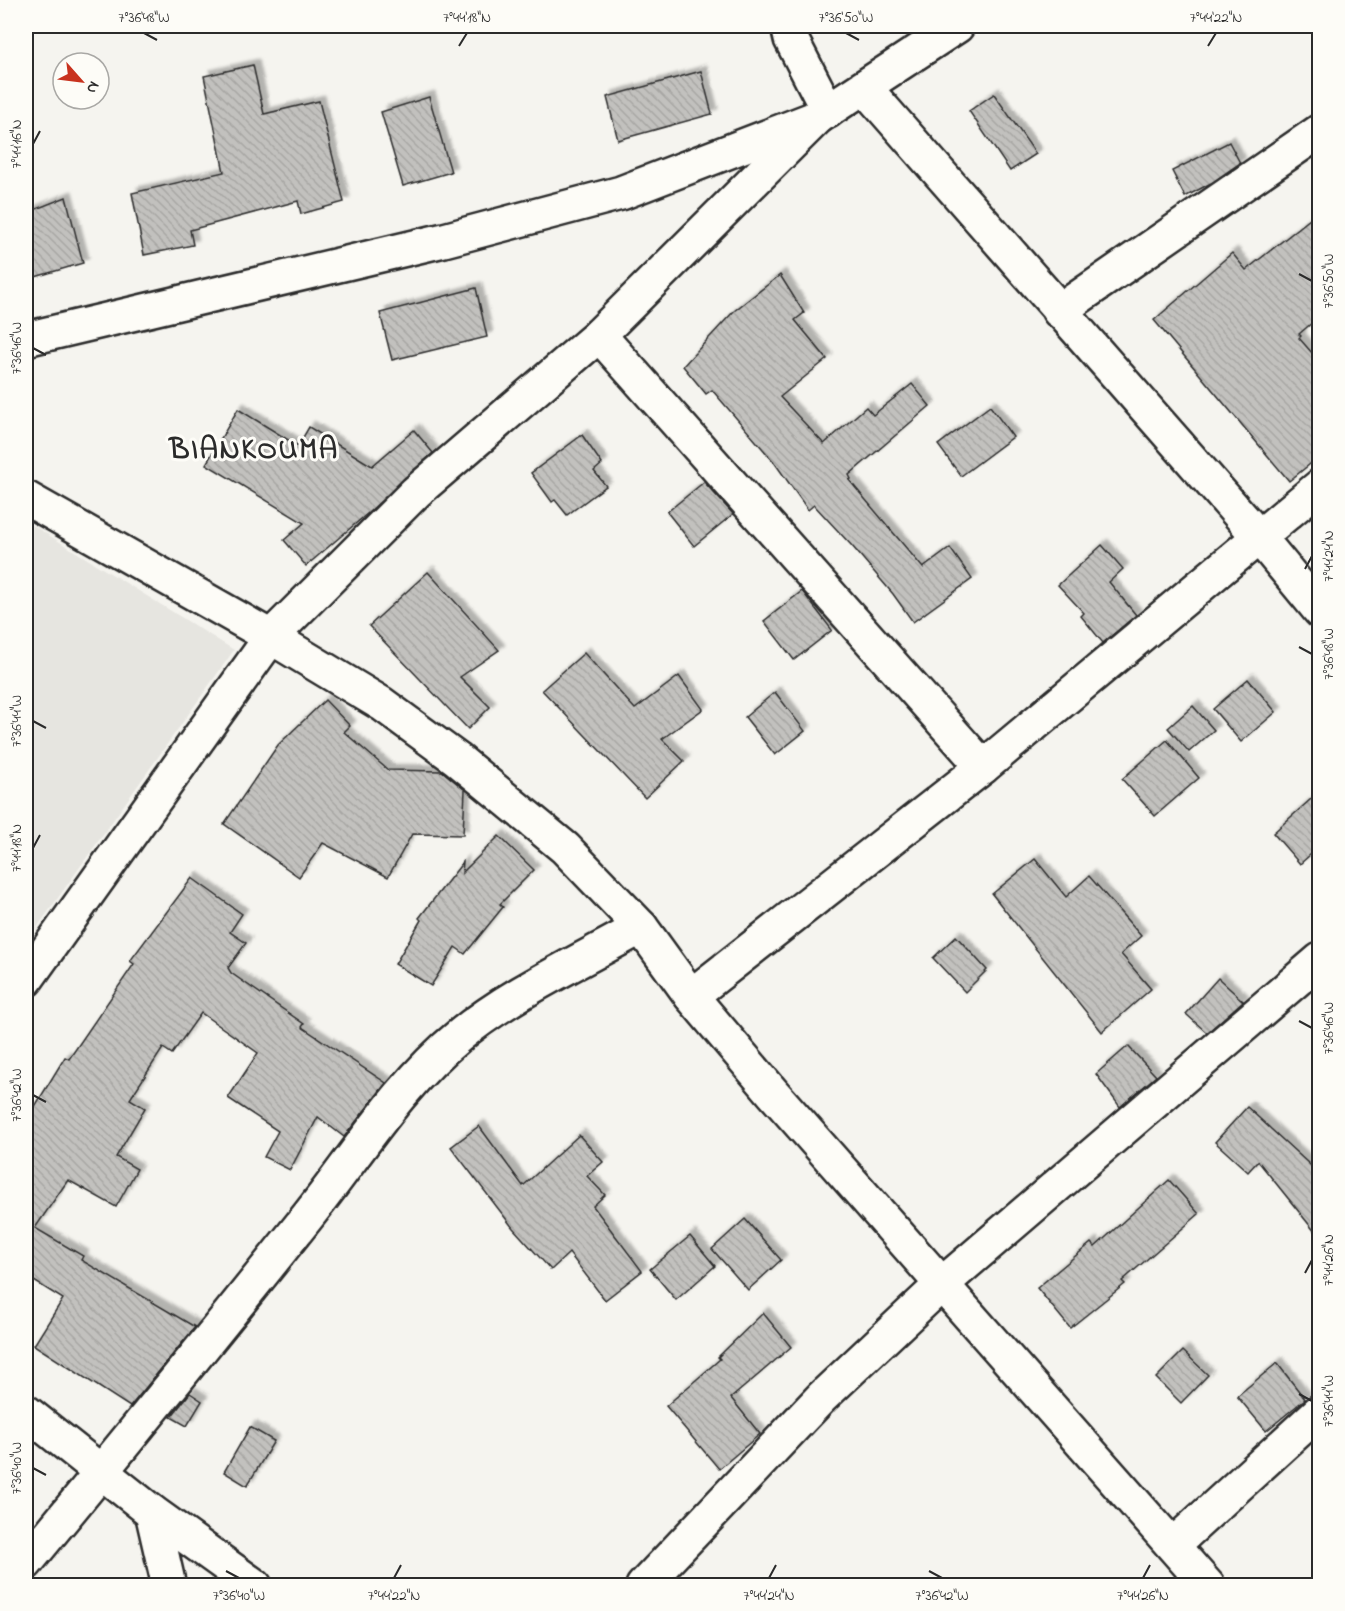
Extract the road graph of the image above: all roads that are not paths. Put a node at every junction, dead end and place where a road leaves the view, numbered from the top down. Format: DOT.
graph roads {
  1 [pos="788,26"];
  2 [pos="957,26"];
  3 [pos="865,88"];
  4 [pos="823,114"];
  5 [pos="1320,131"];
  6 [pos="1059,311"];
  7 [pos="599,335"];
  8 [pos="26,339"];
  9 [pos="1320,486"];
  10 [pos="26,498"];
  11 [pos="1259,537"];
  12 [pos="1320,611"];
  13 [pos="271,637"];
  14 [pos="983,767"];
  15 [pos="641,927"];
  16 [pos="1320,960"];
  17 [pos="26,980"];
  18 [pos="691,996"];
  19 [pos="941,1286"];
  20 [pos="1320,1411"];
  21 [pos="26,1412"];
  22 [pos="104,1472"];
  23 [pos="152,1512"];
  24 [pos="1173,1545"];
  25 [pos="26,1563"];
  26 [pos="169,1586"];
  27 [pos="255,1586"];
  28 [pos="643,1586"];
  29 [pos="1208,1586"];
  1 -- 4 [label="street"];
  2 -- 3 [label="street"];
  3 -- 4 [label="street"];
  3 -- 6 [label="street"];
  4 -- 7 [label="street"];
  4 -- 8 [label="street"];
  5 -- 6 [label="street"];
  6 -- 11 [label="street"];
  7 -- 13 [label="street"];
  7 -- 14 [label="street"];
  9 -- 11 [label="street"];
  10 -- 13 [label="street"];
  11 -- 12 [label="street"];
  11 -- 14 [label="street"];
  13 -- 15 [label="street"];
  13 -- 17 [label="street"];
  14 -- 18 [label="street"];
  15 -- 18 [label="street"];
  15 -- 22 [label="street"];
  16 -- 19 [label="street"];
  18 -- 19 [label="street"];
  19 -- 24 [label="street"];
  19 -- 28 [label="street"];
  20 -- 24 [label="street"];
  21 -- 22 [label="street"];
  22 -- 23 [label="street"];
  22 -- 25 [label="street"];
  23 -- 26 [label="street"];
  23 -- 27 [label="street"];
  24 -- 29 [label="street"];
}
